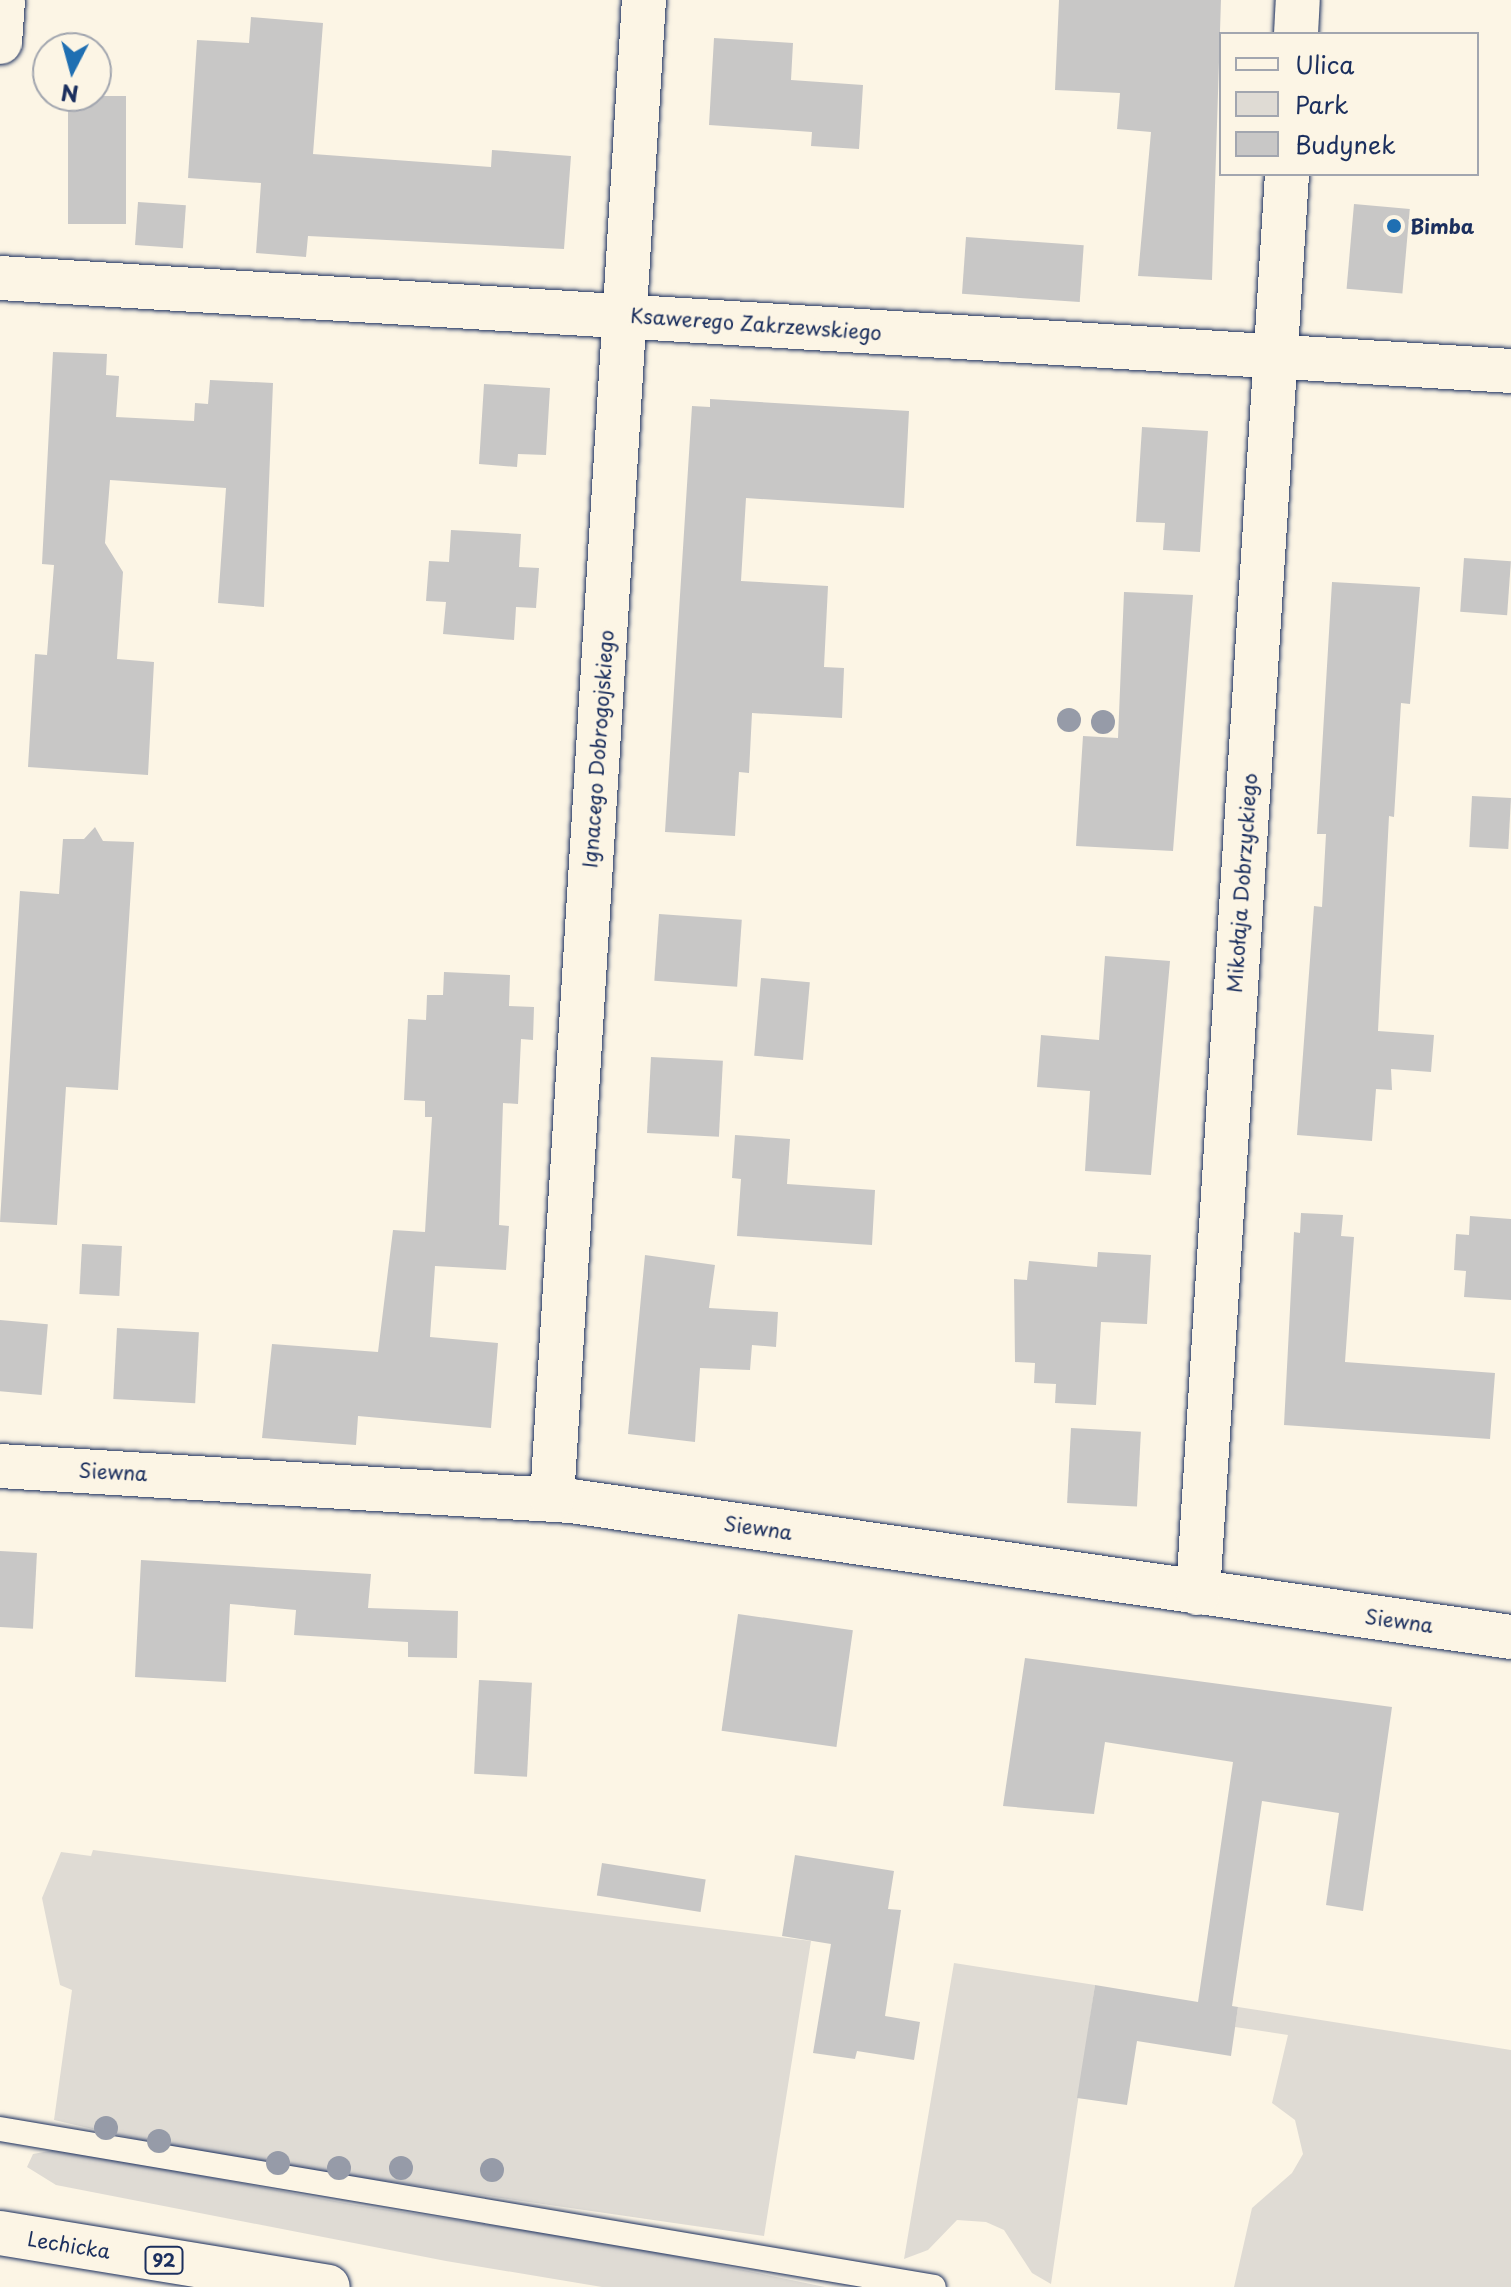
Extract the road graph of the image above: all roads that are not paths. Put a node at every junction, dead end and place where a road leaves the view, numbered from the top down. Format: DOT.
graph roads {
  1 [pos="3,0"];
  2 [pos="644,0"];
  3 [pos="1298,0"];
  4 [pos="1296,32"];
  5 [pos="0,42"];
  6 [pos="1287,176"];
  7 [pos="0,278"];
  8 [pos="626,315"];
  9 [pos="1276,356"];
  10 [pos="1511,371"];
  11 [pos="0,1466"];
  12 [pos="552,1499"];
  13 [pos="1198,1593"];
  14 [pos="1511,1637"];
  15 [pos="0,2129"];
  16 [pos="0,2233"];
  17 [pos="328,2287"];
  18 [pos="934,2287"];
  1 -- 5 [label="street"];
  2 -- 8 [label="street, Ignacego Dobrogojskiego"];
  3 -- 4 [label="street"];
  6 -- 9 [label="street, Mikołaja Dobrzyckiego"];
  7 -- 8 [label="street, Ksawerego Zakrzewskiego"];
  8 -- 9 [label="street, Ksawerego Zakrzewskiego"];
  8 -- 12 [label="street, Ignacego Dobrogojskiego"];
  9 -- 10 [label="street, Ksawerego Zakrzewskiego"];
  9 -- 13 [label="street, Mikołaja Dobrzyckiego"];
  11 -- 12 [label="street, Siewna"];
  12 -- 13 [label="street, Siewna"];
  13 -- 14 [label="street, Siewna"];
  15 -- 18 [label="lane"];
  16 -- 17 [label="street, Lechicka / 92"];
}
